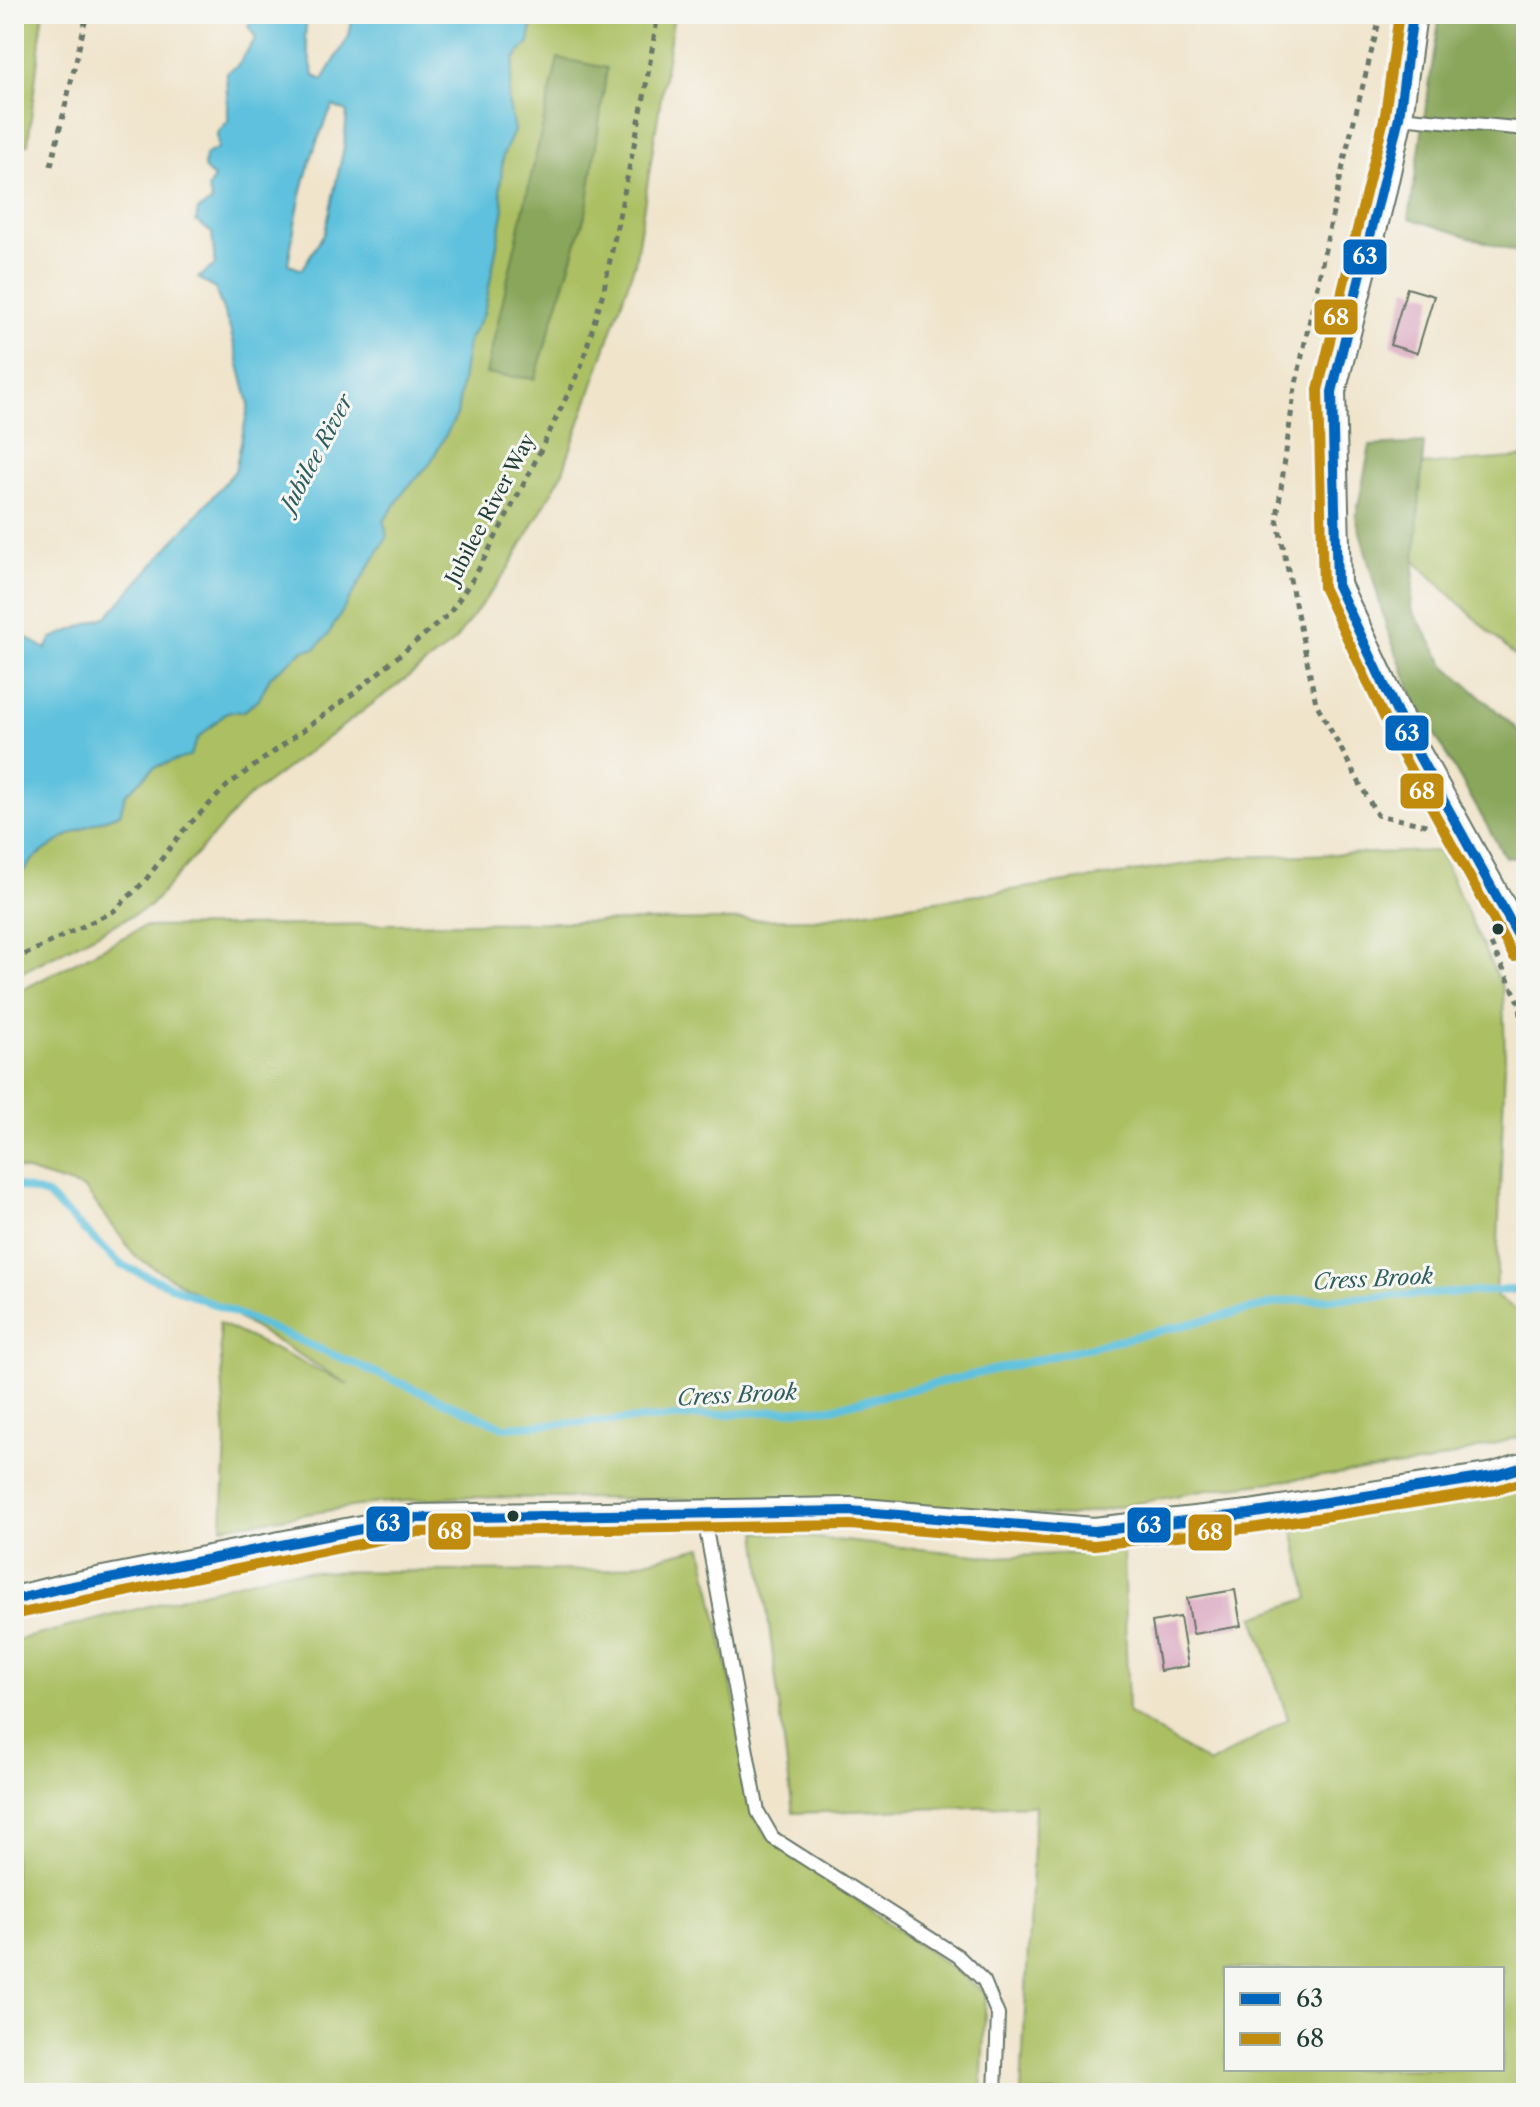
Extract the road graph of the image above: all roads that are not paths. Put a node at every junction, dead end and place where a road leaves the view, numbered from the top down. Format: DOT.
graph roads {
  1 [pos="1413,14"];
  2 [pos="1399,117"];
  3 [pos="1526,129"];
  4 [pos="1526,950"];
  5 [pos="1526,1466"];
  6 [pos="703,1513"];
  7 [pos="14,1600"];
  8 [pos="995,2093"];
  1 -- 2 [label="street"];
  2 -- 3 [label="lane"];
  2 -- 4 [label="street"];
  5 -- 6 [label="street"];
  6 -- 7 [label="street"];
  6 -- 8 [label="lane"];
}
